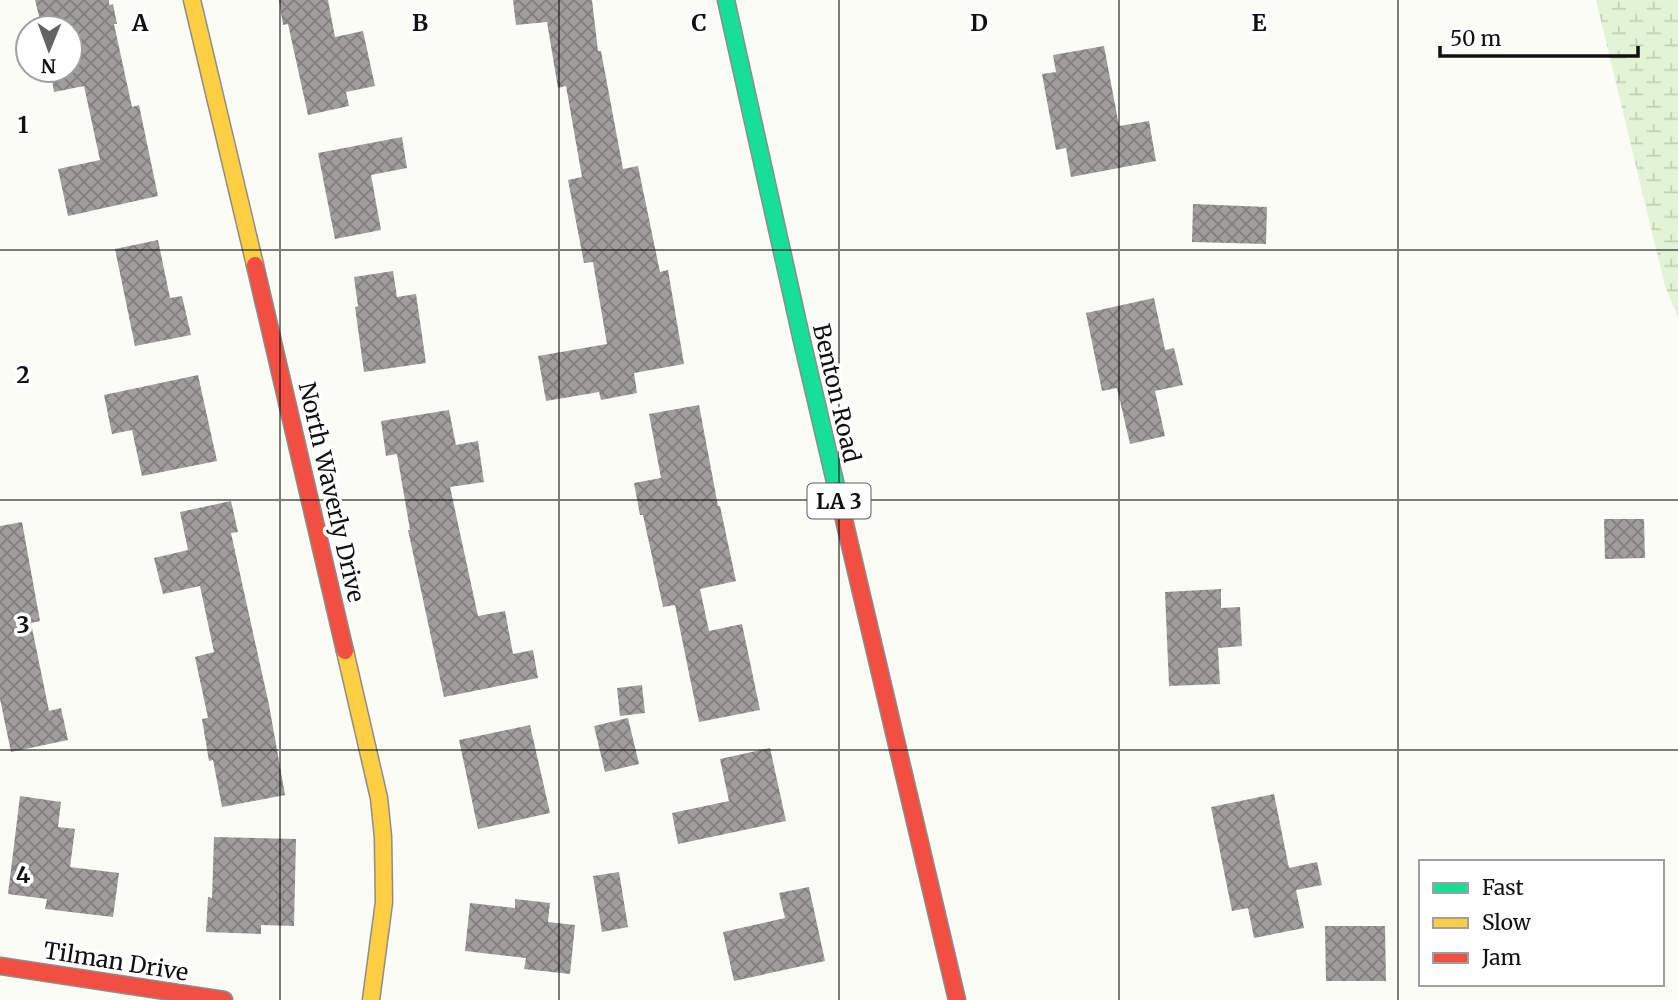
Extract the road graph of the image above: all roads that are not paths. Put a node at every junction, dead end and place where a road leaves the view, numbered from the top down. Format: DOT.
graph roads {
  1 [pos="192,0"];
  2 [pos="726,0"];
  3 [pos="0,966"];
  4 [pos="224,1000"];
  5 [pos="371,1000"];
  6 [pos="957,1000"];
  1 -- 5 [label="street, North Waverly Drive"];
  2 -- 6 [label="street, Benton Road / LA 3"];
  3 -- 4 [label="street, Tilman Drive"];
}
